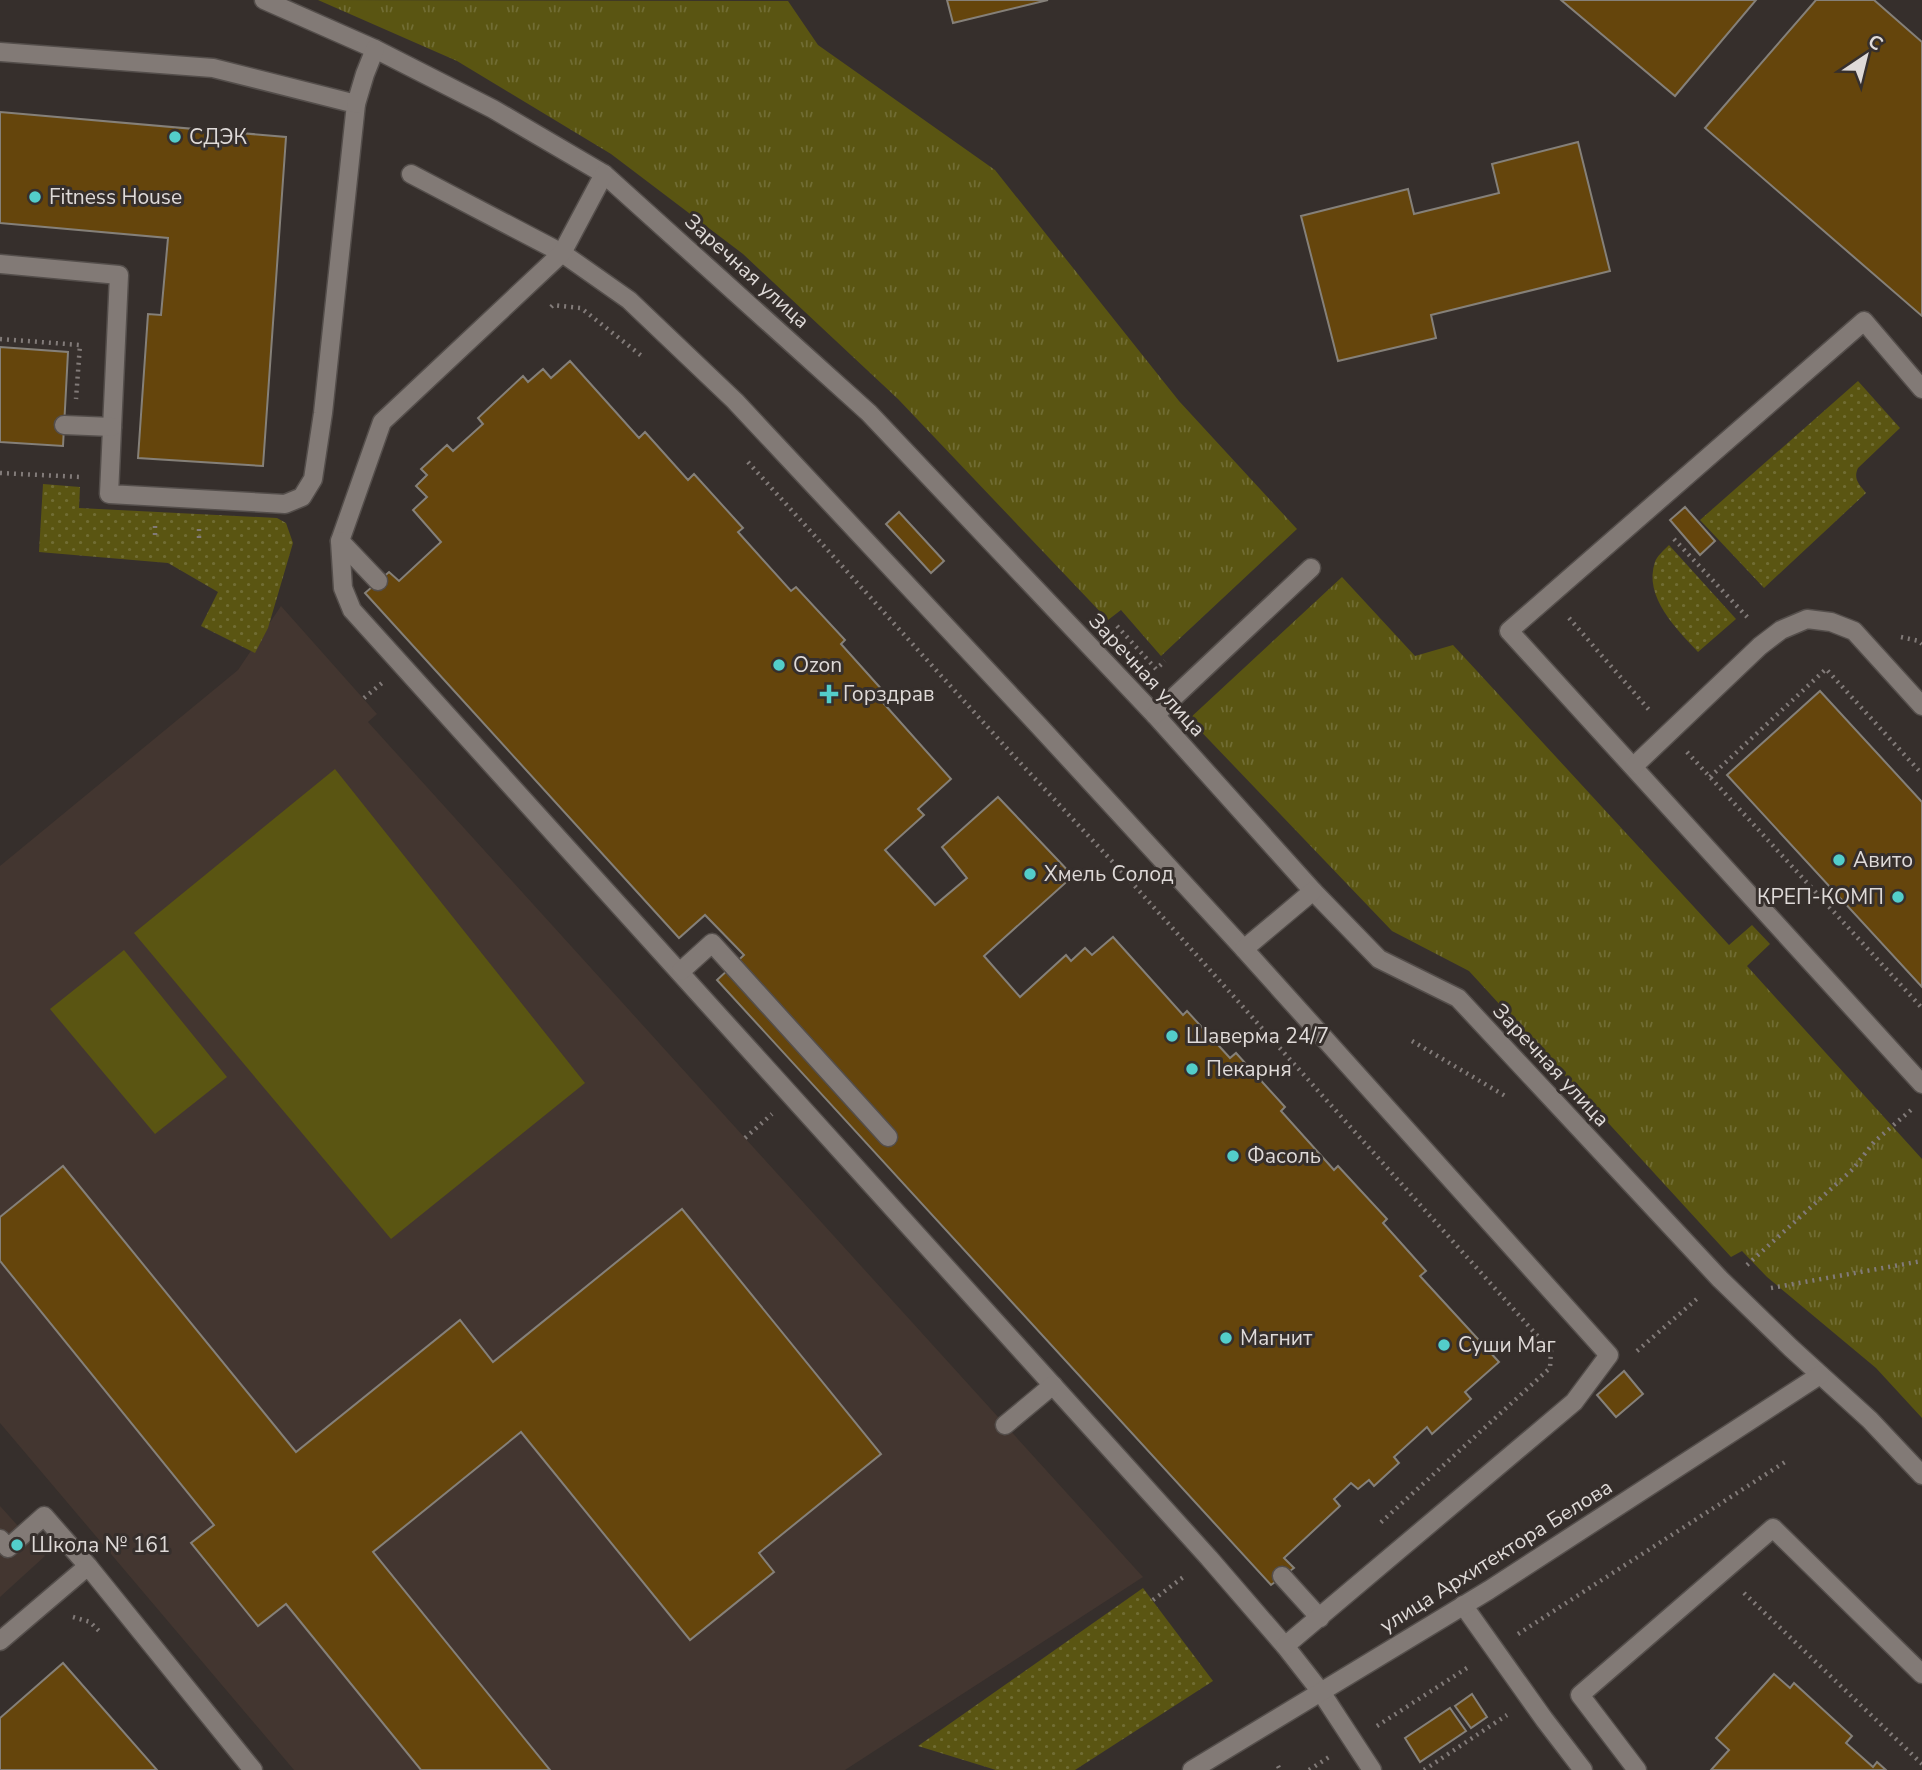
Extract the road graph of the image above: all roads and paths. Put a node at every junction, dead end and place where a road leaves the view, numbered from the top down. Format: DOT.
graph roads {
  1 [pos="264,0"];
  2 [pos="375,49"];
  3 [pos="0,52"];
  4 [pos="356,104"];
  5 [pos="411,174"];
  6 [pos="604,174"];
  7 [pos="562,253"];
  8 [pos="0,264"];
  9 [pos="543,314"];
  10 [pos="0,339"];
  11 [pos="643,358"];
  12 [pos="1922,388"];
  13 [pos="112,418"];
  14 [pos="64,425"];
  15 [pos="739,452"];
  16 [pos="0,473"];
  17 [pos="110,478"];
  18 [pos="1674,538"];
  19 [pos="340,541"];
  20 [pos="1311,568"];
  21 [pos="378,581"];
  22 [pos="1550,597"];
  23 [pos="1752,622"];
  24 [pos="1116,626"];
  25 [pos="1167,660"];
  26 [pos="1922,706"];
  27 [pos="1155,715"];
  28 [pos="1668,732"];
  29 [pos="1634,766"];
  30 [pos="1922,774"];
  31 [pos="1710,777"];
  32 [pos="1313,891"];
  33 [pos="1244,949"];
  34 [pos="681,971"];
  35 [pos="1922,1009"];
  36 [pos="1412,1041"];
  37 [pos="1922,1084"];
  38 [pos="1517,1107"];
  39 [pos="1912,1109"];
  40 [pos="888,1137"];
  41 [pos="1922,1261"];
  42 [pos="1744,1268"];
  43 [pos="1765,1289"];
  44 [pos="1705,1292"];
  45 [pos="1609,1355"];
  46 [pos="1820,1375"];
  47 [pos="1053,1385"];
  48 [pos="1005,1424"];
  49 [pos="1785,1462"];
  50 [pos="1922,1475"];
  51 [pos="1371,1532"];
  52 [pos="3,1548"];
  53 [pos="1209,1558"];
  54 [pos="88,1566"];
  55 [pos="1282,1576"];
  56 [pos="1742,1591"];
  57 [pos="1153,1600"];
  58 [pos="1463,1605"];
  59 [pos="63,1618"];
  60 [pos="1320,1618"];
  61 [pos="0,1640"];
  62 [pos="109,1642"];
  63 [pos="1285,1646"];
  64 [pos="1494,1649"];
  65 [pos="1922,1674"];
  66 [pos="1321,1692"];
  67 [pos="1516,1709"];
  68 [pos="1353,1742"];
  69 [pos="1922,1764"];
  70 [pos="253,1770"];
  71 [pos="1192,1770"];
  72 [pos="1309,1770"];
  73 [pos="1372,1770"];
  74 [pos="1424,1770"];
  75 [pos="1583,1770"];
  76 [pos="1637,1770"];
  1 -- 2 [label="street, Заречная улица"];
  2 -- 4 [label="street"];
  2 -- 6 [label="street, Заречная улица"];
  3 -- 4 [label="street"];
  4 -- 17 [label="street"];
  5 -- 7 [label="street"];
  6 -- 7 [label="street"];
  6 -- 27 [label="street, Заречная улица"];
  7 -- 19 [label="street"];
  7 -- 33 [label="street"];
  8 -- 13 [label="street"];
  9 -- 11 [label="path"];
  10 -- 13 [label="path"];
  12 -- 22 [label="street"];
  13 -- 14 [label="street"];
  13 -- 17 [label="street"];
  15 -- 51 [label="path"];
  16 -- 17 [label="path"];
  18 -- 23 [label="path"];
  19 -- 21 [label="street"];
  19 -- 34 [label="street"];
  20 -- 27 [label="street"];
  22 -- 28 [label="path"];
  22 -- 29 [label="street"];
  24 -- 25 [label="path"];
  26 -- 28 [label="street"];
  27 -- 32 [label="street, Заречная улица"];
  28 -- 29 [label="street"];
  28 -- 31 [label="path"];
  29 -- 37 [label="street"];
  30 -- 31 [label="path"];
  31 -- 35 [label="path"];
  32 -- 33 [label="street"];
  32 -- 46 [label="street, Заречная улица"];
  33 -- 45 [label="street"];
  34 -- 40 [label="street"];
  34 -- 47 [label="street"];
  36 -- 38 [label="path"];
  39 -- 42 [label="path"];
  41 -- 43 [label="path"];
  44 -- 45 [label="path"];
  45 -- 60 [label="street"];
  46 -- 50 [label="street, Заречная улица"];
  46 -- 58 [label="street, улица Архитектора Белова"];
  47 -- 48 [label="street"];
  47 -- 53 [label="street"];
  49 -- 64 [label="path"];
  52 -- 54 [label="street"];
  53 -- 57 [label="path"];
  53 -- 63 [label="street"];
  54 -- 61 [label="street"];
  54 -- 70 [label="street"];
  55 -- 60 [label="street"];
  56 -- 69 [label="path"];
  58 -- 64 [label="street"];
  58 -- 66 [label="street, улица Архитектора Белова"];
  59 -- 62 [label="path"];
  60 -- 63 [label="street"];
  63 -- 66 [label="street"];
  64 -- 68 [label="path"];
  64 -- 75 [label="street"];
  65 -- 76 [label="street"];
  66 -- 68 [label="street"];
  66 -- 71 [label="street, улица Архитектора Белова"];
  67 -- 74 [label="path"];
  68 -- 72 [label="path"];
  68 -- 73 [label="street"];
}
